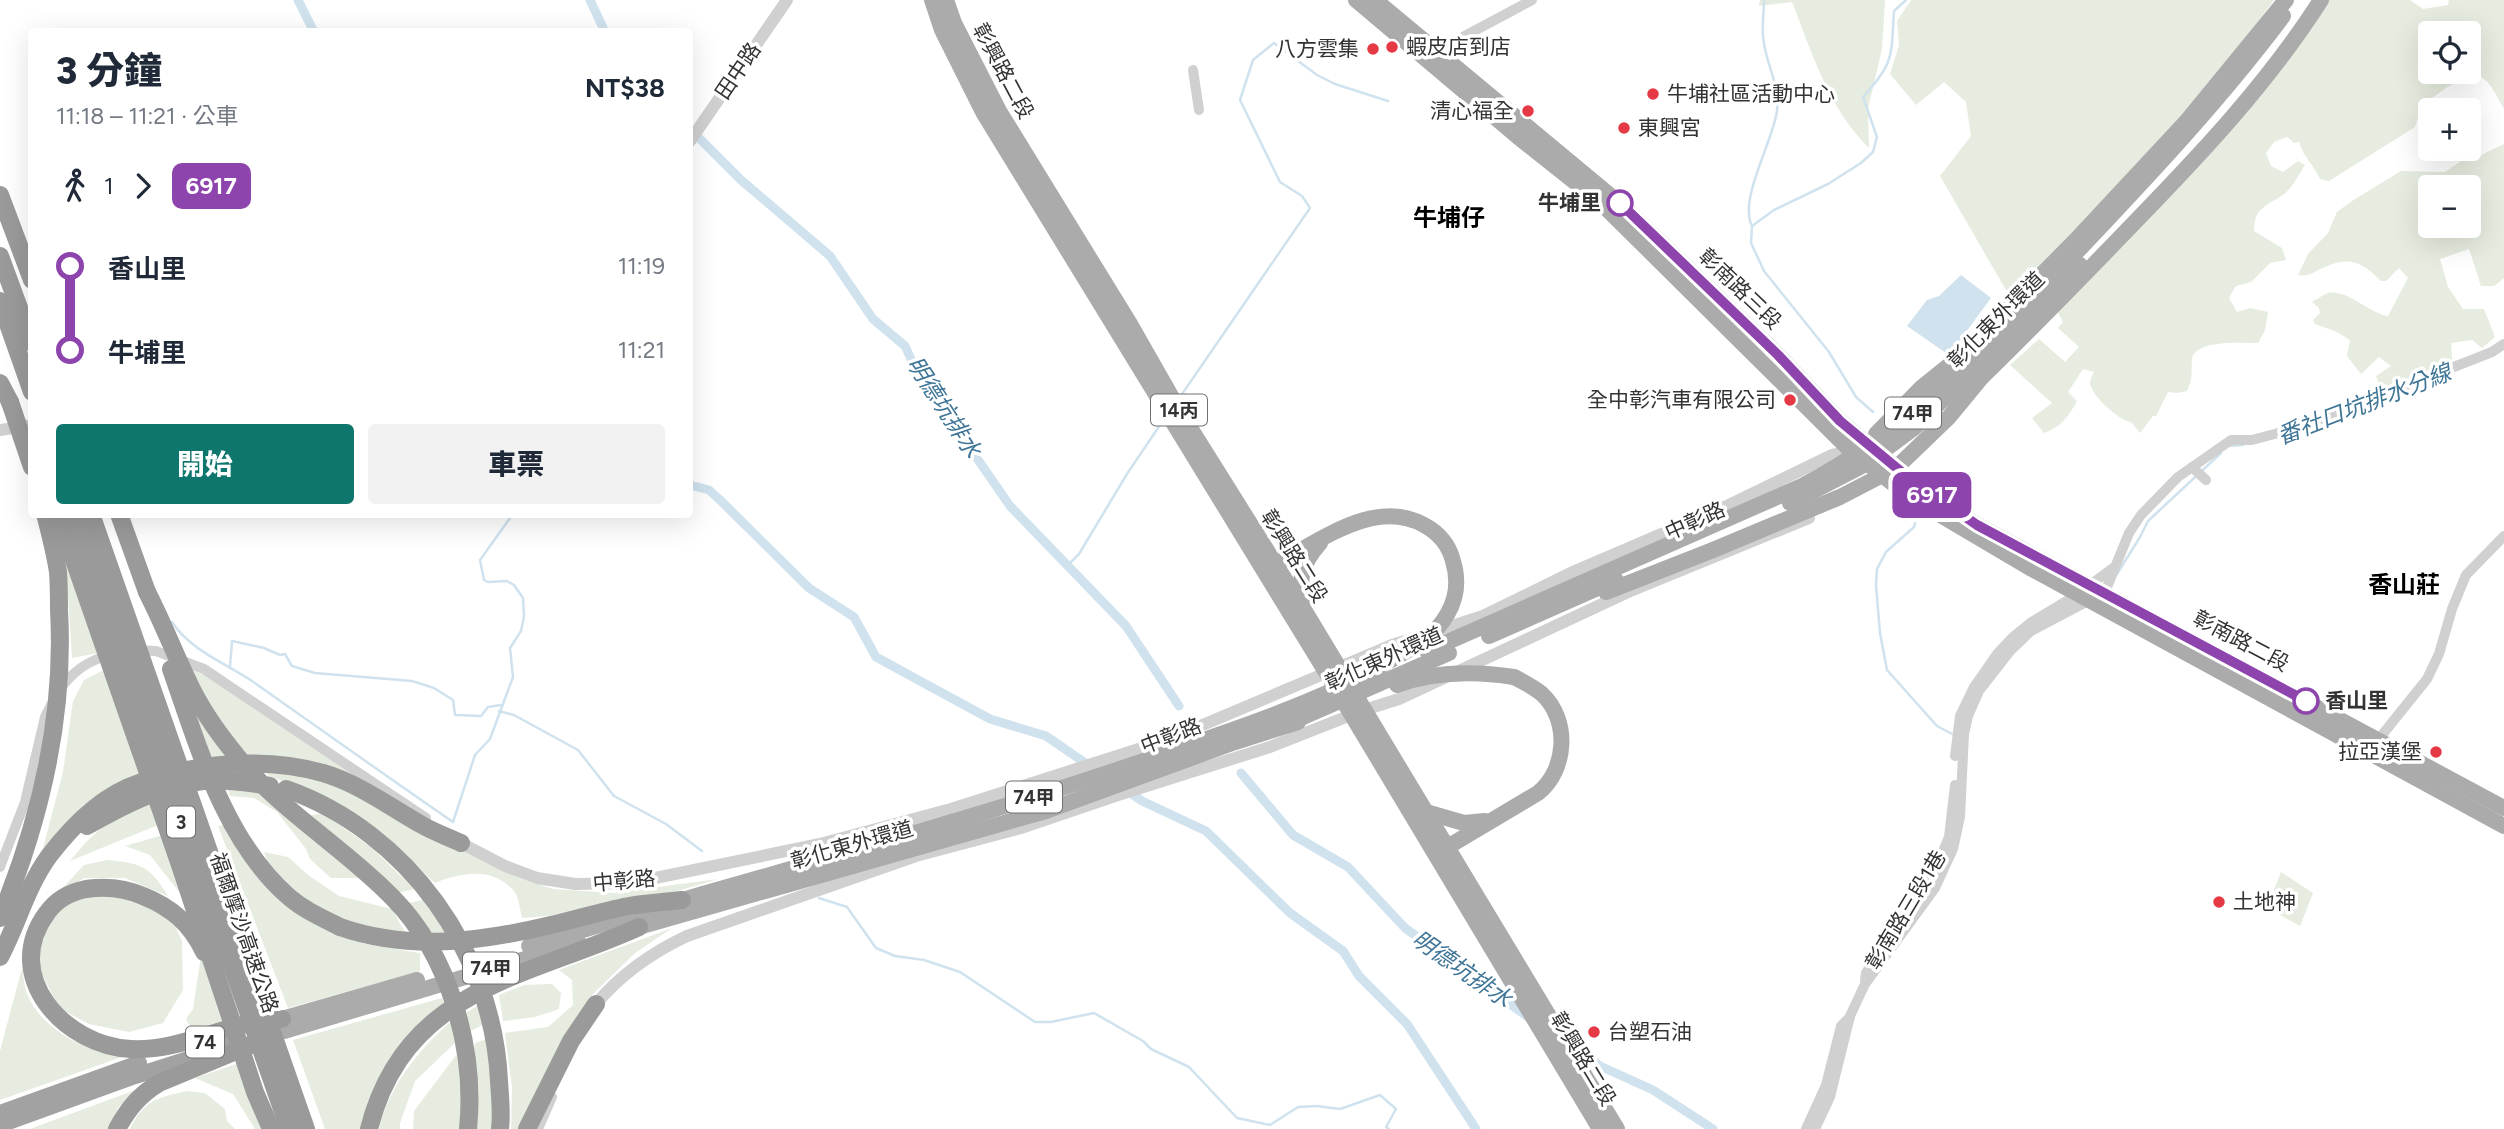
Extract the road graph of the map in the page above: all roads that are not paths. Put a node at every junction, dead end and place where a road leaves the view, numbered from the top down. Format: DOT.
graph roads {
  1 [pos="787,0"];
  2 [pos="932,0"];
  3 [pos="946,0"];
  4 [pos="1356,0"];
  5 [pos="1375,0"];
  6 [pos="1532,0"];
  7 [pos="2294,0"];
  8 [pos="2310,0"];
  9 [pos="2321,0"];
  10 [pos="2287,13"];
  11 [pos="1438,60"];
  12 [pos="1193,70"];
  13 [pos="1199,110"];
  14 [pos="693,136"];
  15 [pos="0,195"];
  16 [pos="0,256"];
  17 [pos="28,269"];
  18 [pos="0,301"];
  19 [pos="28,332"];
  20 [pos="2504,344"];
  21 [pos="28,381"];
  22 [pos="0,383"];
  23 [pos="10,402"];
  24 [pos="28,426"];
  25 [pos="0,430"];
  26 [pos="28,437"];
  27 [pos="1859,447"];
  28 [pos="28,455"];
  29 [pos="2192,467"];
  30 [pos="1896,468"];
  31 [pos="1881,476"];
  32 [pos="2206,480"];
  33 [pos="46,518"];
  34 [pos="59,518"];
  35 [pos="75,518"];
  36 [pos="92,518"];
  37 [pos="120,518"];
  38 [pos="2504,536"];
  39 [pos="1324,538"];
  40 [pos="1611,558"];
  41 [pos="2114,567"];
  42 [pos="1268,568"];
  43 [pos="1575,571"];
  44 [pos="147,592"];
  45 [pos="1628,592"];
  46 [pos="2091,593"];
  47 [pos="1561,599"];
  48 [pos="1303,608"];
  49 [pos="1588,612"];
  50 [pos="1332,670"];
  51 [pos="1359,679"];
  52 [pos="1358,713"];
  53 [pos="1285,725"];
  54 [pos="2374,746"];
  55 [pos="2504,807"];
  56 [pos="1426,812"];
  57 [pos="1491,821"];
  58 [pos="2504,826"];
  59 [pos="60,842"];
  60 [pos="461,843"];
  61 [pos="1441,851"];
  62 [pos="0,867"];
  63 [pos="682,900"];
  64 [pos="702,902"];
  65 [pos="0,918"];
  66 [pos="639,927"];
  67 [pos="0,957"];
  68 [pos="1865,984"];
  69 [pos="219,988"];
  70 [pos="596,1004"];
  71 [pos="1850,1016"];
  72 [pos="283,1025"];
  73 [pos="132,1071"];
  74 [pos="0,1113"];
  75 [pos="0,1125"];
  76 [pos="117,1129"];
  77 [pos="269,1129"];
  78 [pos="289,1129"];
  79 [pos="306,1129"];
  80 [pos="369,1129"];
  81 [pos="468,1129"];
  82 [pos="500,1129"];
  83 [pos="527,1129"];
  84 [pos="538,1129"];
  85 [pos="1600,1129"];
  86 [pos="1617,1129"];
  87 [pos="1806,1129"];
  88 [pos="1815,1129"];
  1 -- 14 [label="street, 田中路"];
  2 -- 42 [label="main road, 彰興路二段 / 14丙"];
  3 -- 42 [label="main road, 彰興路二段 / 14丙"];
  4 -- 11 [label="main road, 彰南路三段"];
  5 -- 11 [label="main road, 彰南路三段"];
  6 -- 11 [label="street"];
  7 -- 10 [label="main road, 彰化東外環道 / 74甲"];
  8 -- 10 [label="main road, 彰化東外環道 / 74甲"];
  9 -- 30 [label="main road, 74甲"];
  10 -- 27 [label="main road, 74甲"];
  10 -- 47 [label="main road, 彰化東外環道 / 74甲, bridge"];
  11 -- 27 [label="main road, 彰南路三段"];
  12 -- 13 [label="street"];
  15 -- 17 [label="highway"];
  16 -- 19 [label="highway"];
  18 -- 21 [label="highway"];
  20 -- 29 [label="street"];
  22 -- 23 [label="highway"];
  23 -- 26 [label="highway, bridge"];
  23 -- 28 [label="highway, bridge"];
  24 -- 25 [label="street"];
  27 -- 30 [label="main road, 彰南路三段"];
  27 -- 31 [label="main road, 彰南路三段"];
  27 -- 40 [label="street, 中彰路"];
  27 -- 47 [label="main road, bridge"];
  29 -- 32 [label="street"];
  29 -- 41 [label="street"];
  30 -- 31 [label="main road"];
  30 -- 46 [label="main road, 彰南路三段"];
  31 -- 45 [label="street, 中彰路"];
  31 -- 46 [label="main road, 彰南路三段"];
  31 -- 47 [label="main road, bridge"];
  33 -- 65 [label="highway, bridge"];
  34 -- 69 [label="highway, bridge"];
  35 -- 78 [label="highway, 福爾摩沙高速公路 / 3, bridge"];
  36 -- 79 [label="highway, 福爾摩沙高速公路 / 3, bridge"];
  37 -- 44 [label="highway"];
  38 -- 54 [label="street"];
  39 -- 42 [label="main road"];
  39 -- 48 [label="main road"];
  39 -- 51 [label="main road, bridge"];
  40 -- 43 [label="street, 中彰路"];
  40 -- 45 [label="street"];
  41 -- 46 [label="street"];
  41 -- 46 [label="street"];
  42 -- 48 [label="main road, 彰興路二段 / 14丙"];
  42 -- 50 [label="main road, 彰興路二段 / 14丙"];
  43 -- 49 [label="street"];
  43 -- 50 [label="street, 中彰路"];
  44 -- 63 [label="highway, bridge"];
  44 -- 81 [label="highway, bridge"];
  45 -- 49 [label="street, 中彰路"];
  46 -- 54 [label="main road, 彰南路二段"];
  46 -- 68 [label="street, 彰南路三段1巷"];
  46 -- 68 [label="street, 彰南路三段1巷"];
  47 -- 51 [label="main road, 彰化東外環道 / 74甲, bridge"];
  47 -- 53 [label="main road, 彰化東外環道 / 74甲, bridge"];
  48 -- 50 [label="main road, 彰興路二段 / 14丙"];
  49 -- 52 [label="street, 中彰路"];
  50 -- 52 [label="main road, 彰興路二段 / 14丙"];
  50 -- 60 [label="street, 中彰路"];
  51 -- 64 [label="main road, 彰化東外環道 / 74甲, bridge"];
  52 -- 56 [label="main road, 彰興路二段 / 14丙"];
  52 -- 61 [label="main road, 彰興路二段 / 14丙"];
  52 -- 70 [label="street, 中彰路"];
  53 -- 57 [label="main road, bridge"];
  53 -- 64 [label="main road, 彰化東外環道 / 74甲"];
  54 -- 55 [label="main road, 彰南路二段"];
  54 -- 58 [label="main road, 彰南路二段"];
  56 -- 57 [label="main road"];
  56 -- 61 [label="main road, 彰興路二段 / 14丙"];
  57 -- 61 [label="main road"];
  59 -- 60 [label="highway"];
  59 -- 67 [label="highway"];
  59 -- 82 [label="highway, bridge"];
  60 -- 62 [label="street"];
  61 -- 85 [label="main road, 彰興路二段 / 14丙"];
  61 -- 86 [label="main road, 彰興路二段 / 14丙"];
  63 -- 64 [label="main road, 彰化東外環道 / 74甲"];
  63 -- 72 [label="main road, 彰化東外環道 / 74甲"];
  64 -- 66 [label="main road, 彰化東外環道 / 74甲"];
  66 -- 72 [label="main road, 彰化東外環道 / 74甲"];
  66 -- 80 [label="highway"];
  68 -- 71 [label="street, 彰南路三段1巷"];
  69 -- 72 [label="highway, bridge"];
  69 -- 77 [label="highway, bridge"];
  70 -- 83 [label="highway"];
  70 -- 84 [label="street"];
  71 -- 87 [label="street, 彰南路三段1巷"];
  71 -- 88 [label="street, 彰南路三段1巷"];
  72 -- 73 [label="highway, 74"];
  72 -- 76 [label="highway"];
  73 -- 74 [label="highway, 74"];
  73 -- 75 [label="highway, 74"];
}
